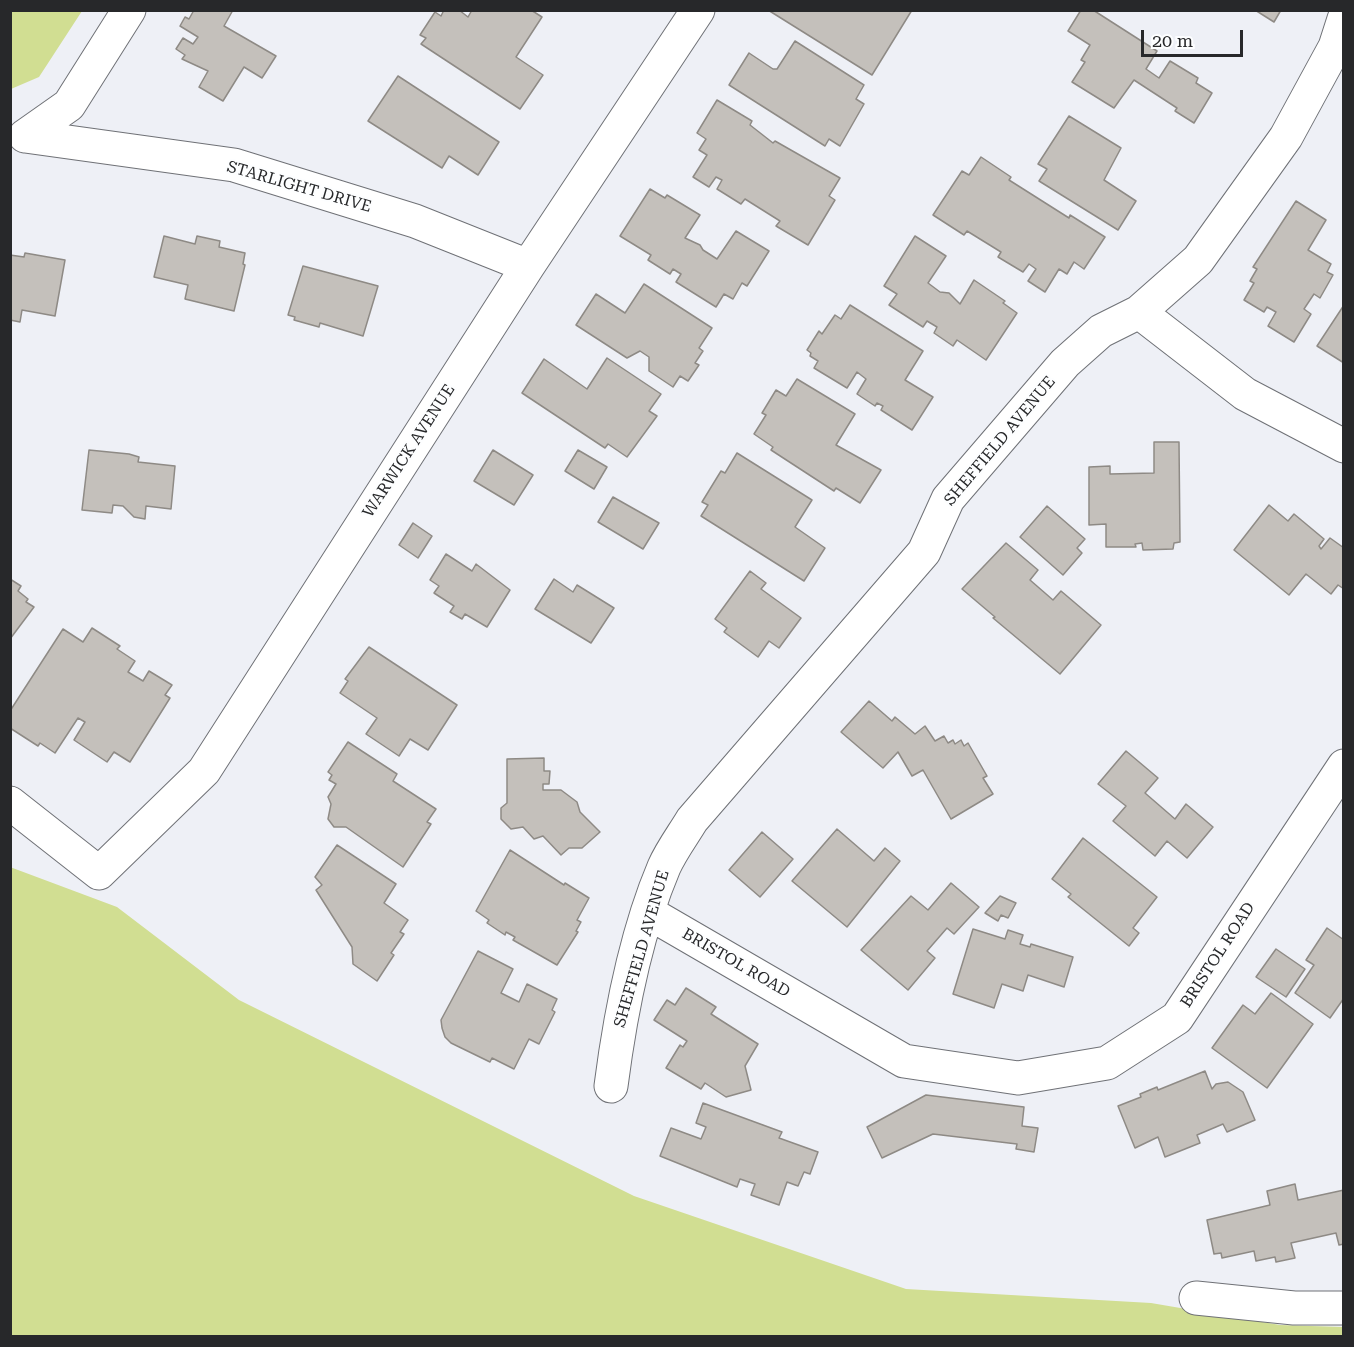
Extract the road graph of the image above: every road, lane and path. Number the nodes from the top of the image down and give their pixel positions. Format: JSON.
{"nodes":[{"id":1,"x":129,"y":10,"type":"edge"},
{"id":2,"x":698,"y":10,"type":"edge"},
{"id":3,"x":1344,"y":19,"type":"edge"},
{"id":4,"x":528,"y":266,"type":"junction"},
{"id":5,"x":1139,"y":312,"type":"junction"},
{"id":6,"x":1344,"y":447,"type":"edge"},
{"id":7,"x":1344,"y":766,"type":"edge"},
{"id":8,"x":10,"y":803,"type":"edge"},
{"id":9,"x":649,"y":913,"type":"junction"},
{"id":10,"x":611,"y":1086,"type":"dead end"},
{"id":11,"x":1196,"y":1298,"type":"dead end"},
{"id":12,"x":1344,"y":1308,"type":"edge"}],
"edges":[{"from":1,"to":4,"type":"street","name":"STARLIGHT DRIVE"},
{"from":2,"to":4,"type":"street","name":"WARWICK AVENUE"},
{"from":3,"to":5,"type":"street","name":"SHEFFIELD AVENUE"},
{"from":4,"to":8,"type":"street","name":"WARWICK AVENUE"},
{"from":5,"to":6,"type":"street"},
{"from":5,"to":9,"type":"street","name":"SHEFFIELD AVENUE"},
{"from":7,"to":9,"type":"street","name":"BRISTOL ROAD"},
{"from":9,"to":10,"type":"street","name":"SHEFFIELD AVENUE"},
{"from":11,"to":12,"type":"street"}]}
